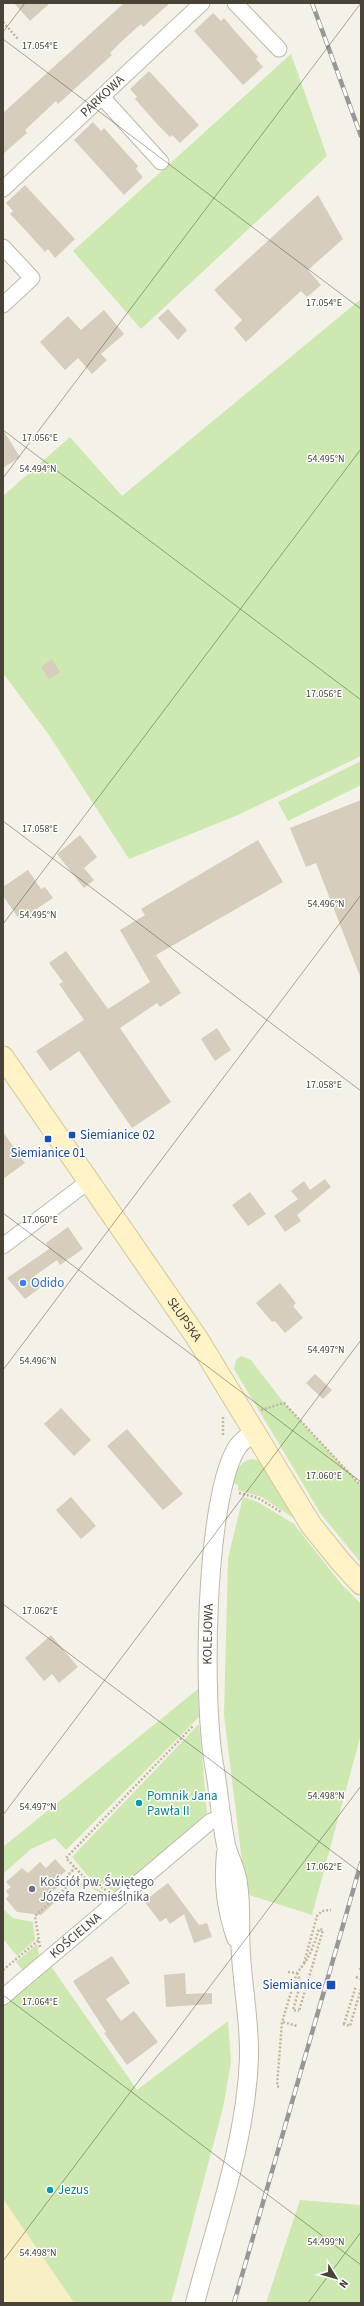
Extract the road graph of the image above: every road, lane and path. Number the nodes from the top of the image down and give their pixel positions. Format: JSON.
{"nodes":[{"id":1,"x":202,"y":3,"type":"edge"},
{"id":2,"x":235,"y":3,"type":"edge"},
{"id":3,"x":3,"y":22,"type":"edge"},
{"id":4,"x":18,"y":39,"type":"dead end"},
{"id":5,"x":279,"y":49,"type":"dead end"},
{"id":6,"x":102,"y":97,"type":"junction"},
{"id":7,"x":161,"y":162,"type":"dead end"},
{"id":8,"x":3,"y":189,"type":"edge"},
{"id":9,"x":3,"y":247,"type":"edge"},
{"id":10,"x":3,"y":305,"type":"edge"},
{"id":11,"x":3,"y":1057,"type":"edge"},
{"id":12,"x":89,"y":1181,"type":"junction"},
{"id":13,"x":3,"y":1246,"type":"edge"},
{"id":14,"x":223,"y":1414,"type":"dead end"},
{"id":15,"x":256,"y":1422,"type":"junction"},
{"id":16,"x":223,"y":1437,"type":"dead end"},
{"id":17,"x":361,"y":1486,"type":"edge"},
{"id":18,"x":361,"y":1584,"type":"edge"},
{"id":19,"x":195,"y":1724,"type":"dead end"},
{"id":20,"x":223,"y":1817,"type":"junction"},
{"id":21,"x":75,"y":1868,"type":"junction"},
{"id":22,"x":119,"y":1898,"type":"junction"},
{"id":23,"x":331,"y":1910,"type":"dead end"},
{"id":24,"x":39,"y":1940,"type":"junction"},
{"id":25,"x":43,"y":1963,"type":"junction"},
{"id":26,"x":303,"y":1965,"type":"junction"},
{"id":27,"x":3,"y":1970,"type":"edge"},
{"id":28,"x":288,"y":1972,"type":"dead end"},
{"id":29,"x":297,"y":1973,"type":"junction"},
{"id":30,"x":356,"y":1977,"type":"dead end"},
{"id":31,"x":361,"y":1979,"type":"edge"},
{"id":32,"x":356,"y":1986,"type":"dead end"},
{"id":33,"x":361,"y":1989,"type":"edge"},
{"id":34,"x":3,"y":1997,"type":"edge"},
{"id":35,"x":283,"y":2022,"type":"junction"},
{"id":36,"x":297,"y":2026,"type":"dead end"},
{"id":37,"x":279,"y":2086,"type":"dead end"},
{"id":38,"x":195,"y":2303,"type":"edge"}],
"edges":[{"from":1,"to":6,"type":"street","name":"PARKOWA"},
{"from":2,"to":5,"type":"street"},
{"from":3,"to":4,"type":"path"},
{"from":6,"to":7,"type":"street"},
{"from":6,"to":8,"type":"street","name":"PARKOWA"},
{"from":9,"to":10,"type":"street"},
{"from":11,"to":12,"type":"main road","name":"SŁUPSKA"},
{"from":12,"to":13,"type":"street"},
{"from":12,"to":15,"type":"main road","name":"SŁUPSKA"},
{"from":14,"to":16,"type":"path"},
{"from":15,"to":17,"type":"path"},
{"from":15,"to":18,"type":"main road","name":"SŁUPSKA"},
{"from":15,"to":20,"type":"street","name":"KOLEJOWA"},
{"from":19,"to":21,"type":"path"},
{"from":20,"to":22,"type":"street","name":"KOŚCIELNA"},
{"from":20,"to":38,"type":"street","name":"KOLEJOWA"},
{"from":21,"to":22,"type":"path"},
{"from":21,"to":24,"type":"path"},
{"from":22,"to":25,"type":"street","name":"KOŚCIELNA"},
{"from":23,"to":26,"type":"path"},
{"from":24,"to":25,"type":"path"},
{"from":24,"to":27,"type":"path"},
{"from":25,"to":34,"type":"street","name":"KOŚCIELNA"},
{"from":26,"to":29,"type":"path"},
{"from":26,"to":29,"type":"path"},
{"from":28,"to":29,"type":"path"},
{"from":29,"to":35,"type":"path"},
{"from":30,"to":31,"type":"path"},
{"from":32,"to":33,"type":"path"},
{"from":35,"to":36,"type":"path"},
{"from":35,"to":37,"type":"path"}]}
